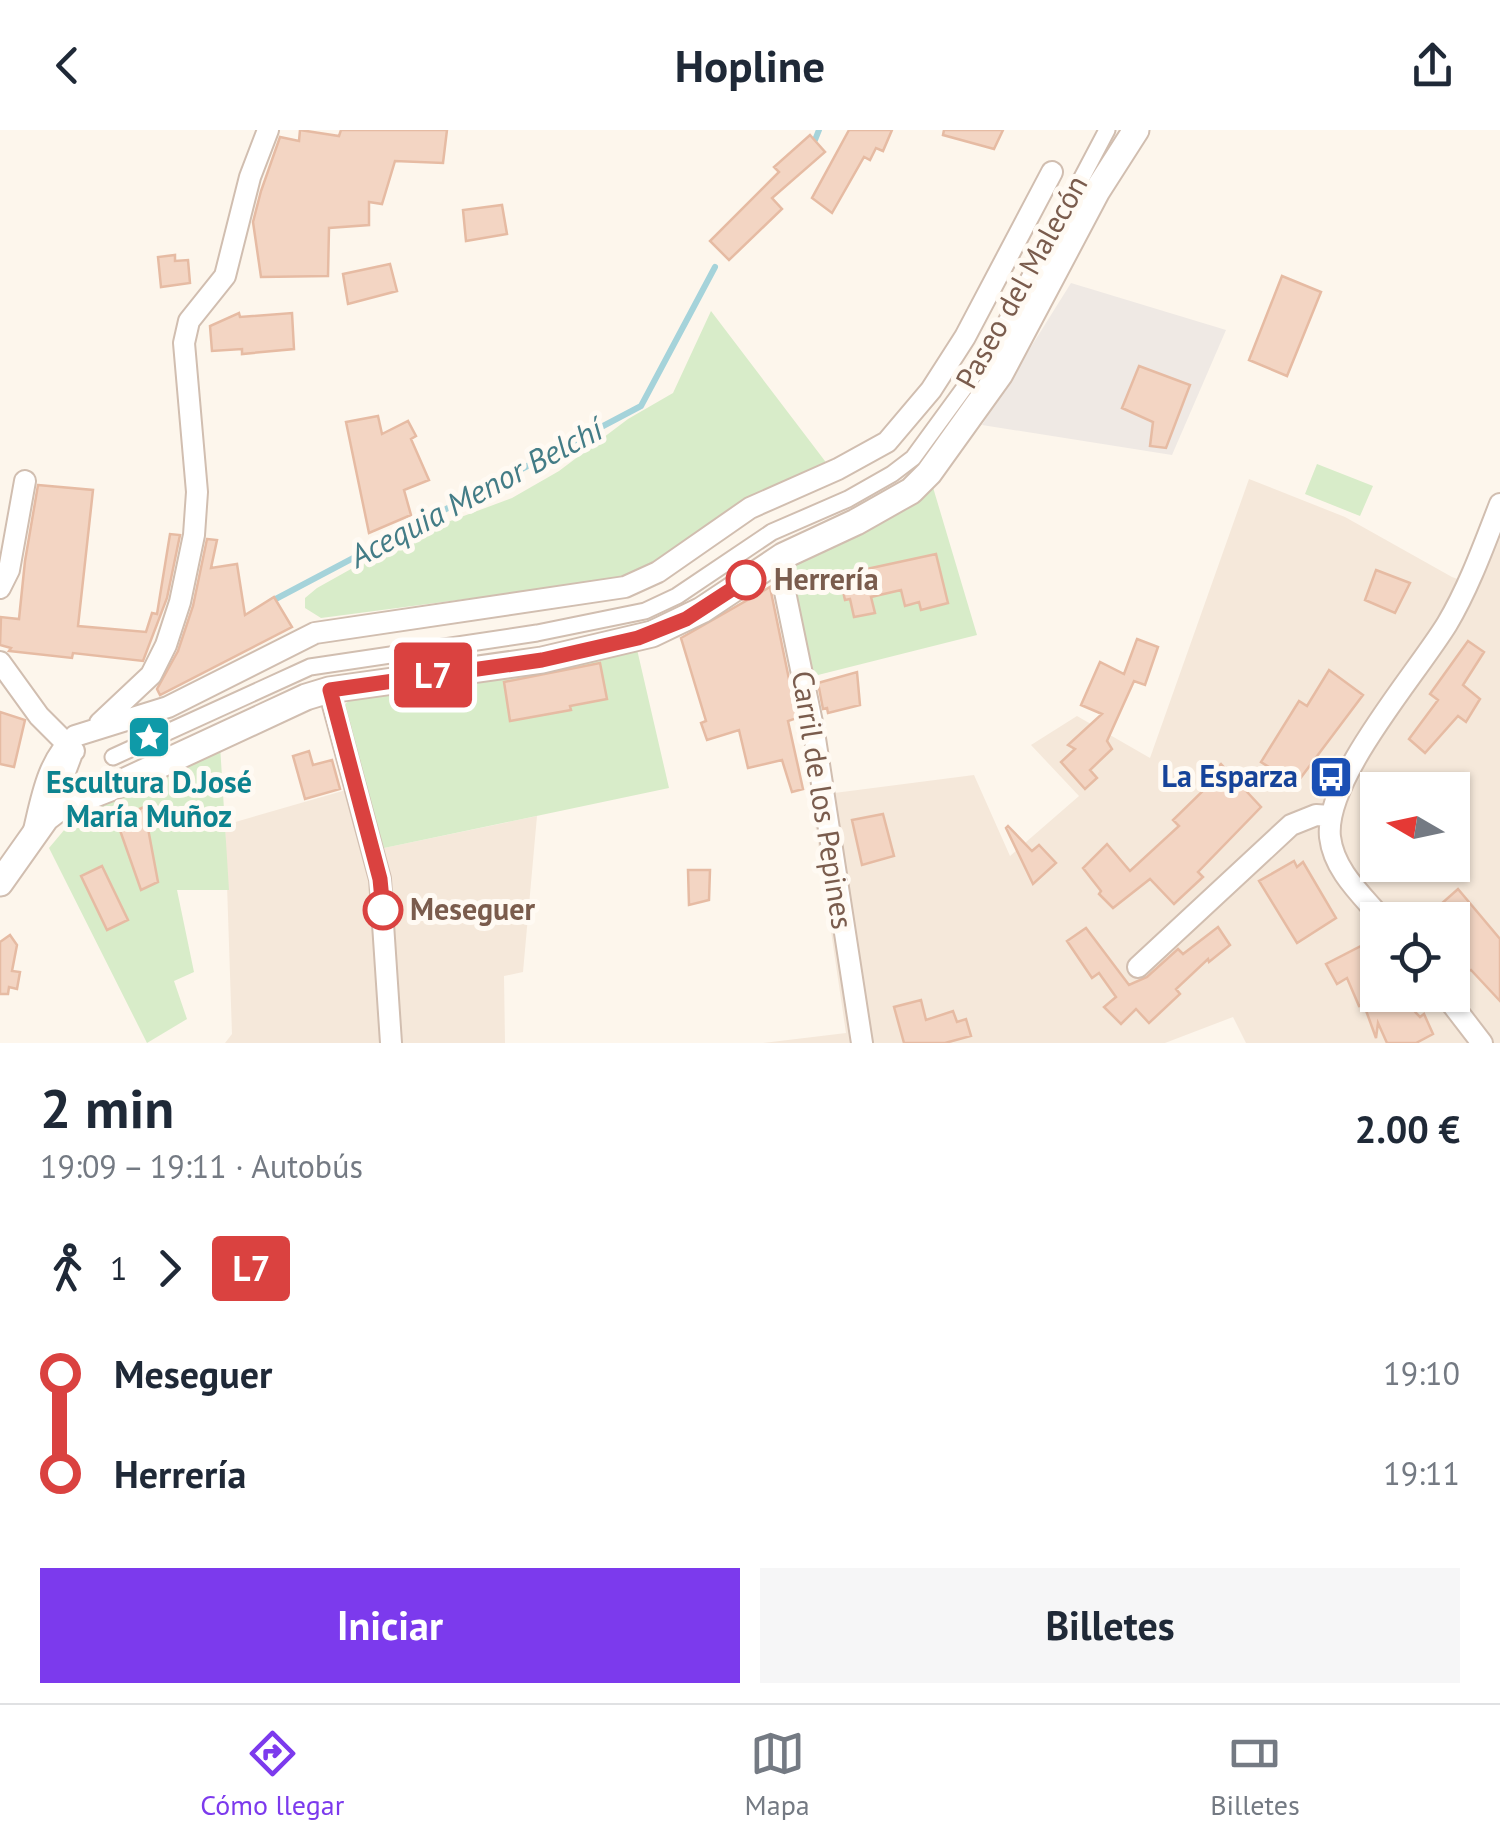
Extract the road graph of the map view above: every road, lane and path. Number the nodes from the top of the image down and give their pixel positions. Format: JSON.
{"nodes":[{"id":1,"x":268,"y":130,"type":"edge"},
{"id":2,"x":1107,"y":130,"type":"edge"},
{"id":3,"x":1136,"y":130,"type":"edge"},
{"id":4,"x":1052,"y":172,"type":"dead end"},
{"id":5,"x":25,"y":480,"type":"dead end"},
{"id":6,"x":1500,"y":504,"type":"edge"},
{"id":7,"x":778,"y":558,"type":"junction"},
{"id":8,"x":0,"y":588,"type":"edge"},
{"id":9,"x":0,"y":662,"type":"edge"},
{"id":10,"x":151,"y":675,"type":"junction"},
{"id":11,"x":330,"y":690,"type":"junction"},
{"id":12,"x":168,"y":707,"type":"junction"},
{"id":13,"x":90,"y":731,"type":"junction"},
{"id":14,"x":71,"y":747,"type":"junction"},
{"id":15,"x":113,"y":757,"type":"dead end"},
{"id":16,"x":59,"y":808,"type":"junction"},
{"id":17,"x":1330,"y":816,"type":"junction"},
{"id":18,"x":32,"y":838,"type":"junction"},
{"id":19,"x":0,"y":883,"type":"edge"},
{"id":20,"x":1369,"y":902,"type":"edge"},
{"id":21,"x":1138,"y":968,"type":"dead end"},
{"id":22,"x":1459,"y":1012,"type":"edge"},
{"id":23,"x":391,"y":1043,"type":"edge"},
{"id":24,"x":862,"y":1043,"type":"edge"},
{"id":25,"x":1482,"y":1043,"type":"edge"}],
"edges":[{"from":1,"to":10,"type":"street"},
{"from":2,"to":15,"type":"street","name":"Paseo del Malecón"},
{"from":3,"to":7,"type":"street"},
{"from":4,"to":12,"type":"street"},
{"from":5,"to":8,"type":"street"},
{"from":6,"to":17,"type":"street"},
{"from":7,"to":11,"type":"street"},
{"from":7,"to":24,"type":"street","name":"Carril de los Pepines"},
{"from":9,"to":14,"type":"street"},
{"from":10,"to":12,"type":"street"},
{"from":10,"to":13,"type":"street"},
{"from":11,"to":16,"type":"street"},
{"from":11,"to":23,"type":"street"},
{"from":12,"to":13,"type":"street"},
{"from":13,"to":14,"type":"street"},
{"from":14,"to":16,"type":"street"},
{"from":14,"to":18,"type":"street"},
{"from":16,"to":18,"type":"street"},
{"from":17,"to":20,"type":"street"},
{"from":17,"to":21,"type":"street"},
{"from":18,"to":19,"type":"street"},
{"from":22,"to":25,"type":"street"}]}
